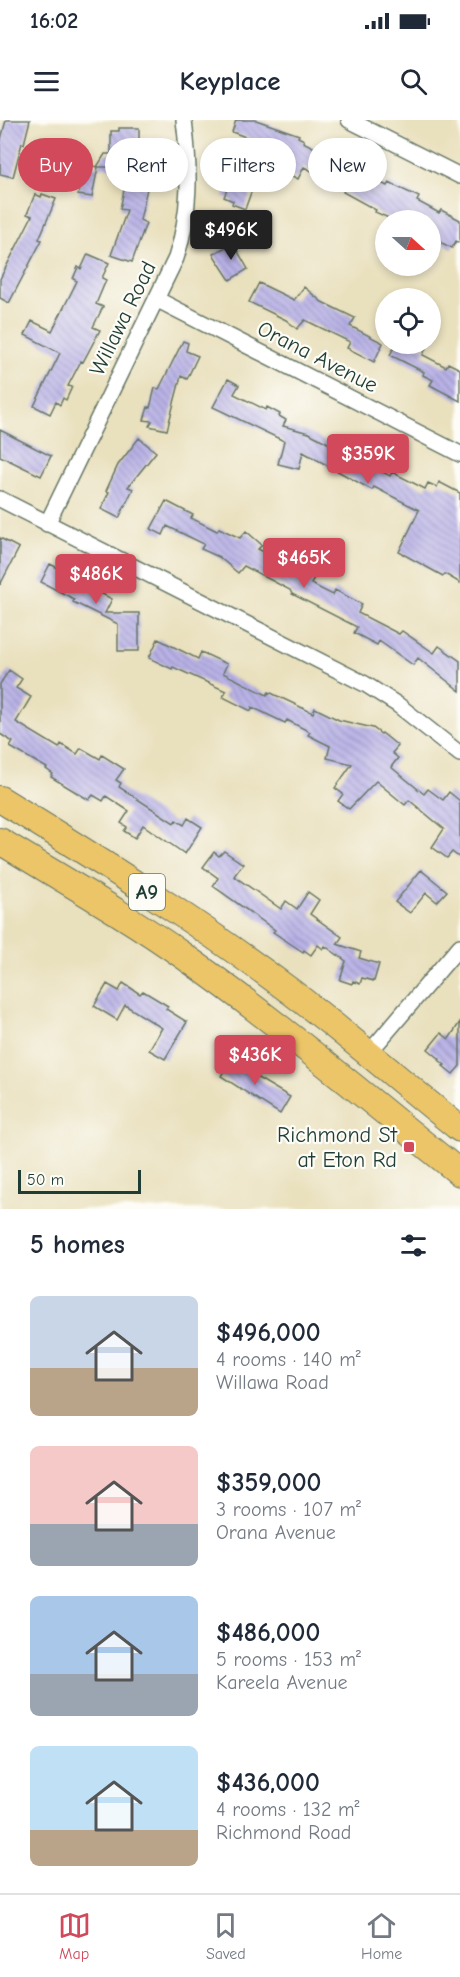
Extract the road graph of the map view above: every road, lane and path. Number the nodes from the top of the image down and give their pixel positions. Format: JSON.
{"nodes":[{"id":1,"x":184,"y":120,"type":"edge"},
{"id":2,"x":349,"y":120,"type":"edge"},
{"id":3,"x":460,"y":176,"type":"edge"},
{"id":4,"x":156,"y":299,"type":"junction"},
{"id":5,"x":460,"y":454,"type":"edge"},
{"id":6,"x":0,"y":499,"type":"edge"},
{"id":7,"x":47,"y":524,"type":"junction"},
{"id":8,"x":460,"y":754,"type":"edge"},
{"id":9,"x":0,"y":799,"type":"edge"},
{"id":10,"x":0,"y":841,"type":"edge"},
{"id":11,"x":460,"y":946,"type":"edge"},
{"id":12,"x":267,"y":1018,"type":"junction"},
{"id":13,"x":368,"y":1054,"type":"junction"},
{"id":14,"x":460,"y":1129,"type":"edge"},
{"id":15,"x":422,"y":1143,"type":"junction"},
{"id":16,"x":460,"y":1173,"type":"edge"}],
"edges":[{"from":1,"to":4,"type":"street","name":"Willawa Road"},
{"from":2,"to":3,"type":"street"},
{"from":4,"to":5,"type":"street","name":"Orana Avenue"},
{"from":4,"to":7,"type":"street","name":"Willawa Road"},
{"from":6,"to":7,"type":"street"},
{"from":7,"to":8,"type":"street"},
{"from":9,"to":13,"type":"highway","number":"A9"},
{"from":10,"to":12,"type":"highway","number":"A9"},
{"from":11,"to":13,"type":"street"},
{"from":12,"to":13,"type":"highway"},
{"from":12,"to":15,"type":"highway","number":"A9"},
{"from":13,"to":14,"type":"highway","number":"A9"},
{"from":13,"to":15,"type":"highway"},
{"from":15,"to":16,"type":"highway","number":"A9"}]}
